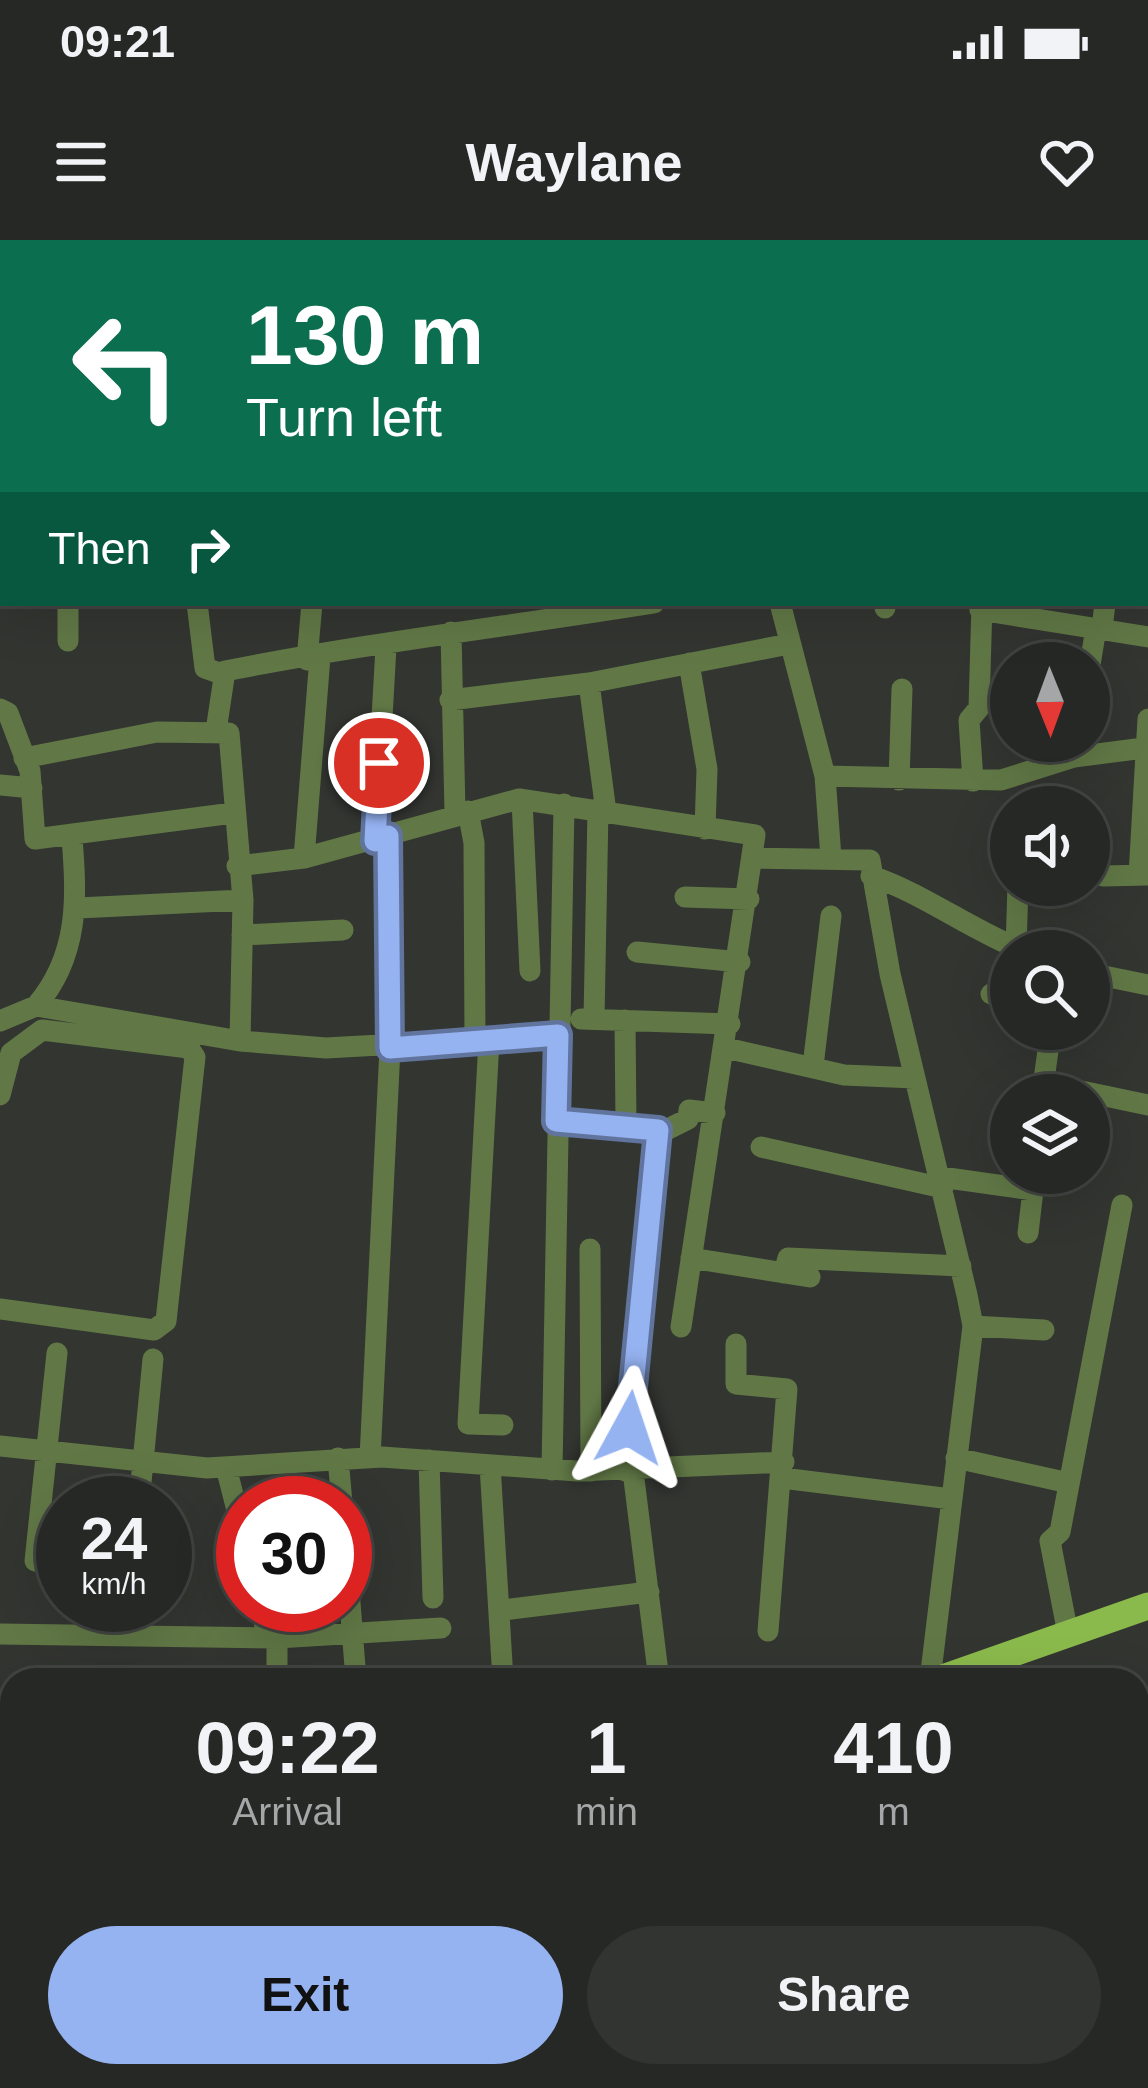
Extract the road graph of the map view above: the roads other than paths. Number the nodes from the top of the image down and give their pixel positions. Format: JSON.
{"nodes":[{"id":1,"x":68,"y":606,"type":"edge"},
{"id":2,"x":197,"y":606,"type":"edge"},
{"id":3,"x":312,"y":606,"type":"edge"},
{"id":4,"x":608,"y":606,"type":"edge"},
{"id":5,"x":781,"y":606,"type":"edge"},
{"id":6,"x":981,"y":606,"type":"edge"},
{"id":7,"x":1104,"y":606,"type":"edge"},
{"id":8,"x":562,"y":609,"type":"edge"},
{"id":9,"x":1099,"y":628,"type":"junction"},
{"id":10,"x":451,"y":632,"type":"junction"},
{"id":11,"x":1148,"y":637,"type":"edge"},
{"id":12,"x":68,"y":641,"type":"dead end"},
{"id":13,"x":1096,"y":642,"type":"edge"},
{"id":14,"x":790,"y":644,"type":"junction"},
{"id":15,"x":386,"y":647,"type":"junction"},
{"id":16,"x":314,"y":658,"type":"junction"},
{"id":17,"x":689,"y":663,"type":"junction"},
{"id":18,"x":222,"y":674,"type":"junction"},
{"id":19,"x":590,"y":683,"type":"junction"},
{"id":20,"x":902,"y":689,"type":"dead end"},
{"id":21,"x":450,"y":700,"type":"junction"},
{"id":22,"x":0,"y":710,"type":"edge"},
{"id":23,"x":1148,"y":719,"type":"edge"},
{"id":24,"x":216,"y":731,"type":"junction"},
{"id":25,"x":1110,"y":748,"type":"edge"},
{"id":26,"x":1144,"y":748,"type":"junction"},
{"id":27,"x":24,"y":758,"type":"junction"},
{"id":28,"x":1047,"y":762,"type":"edge"},
{"id":29,"x":825,"y":776,"type":"junction"},
{"id":30,"x":899,"y":780,"type":"junction"},
{"id":31,"x":973,"y":781,"type":"junction"},
{"id":32,"x":0,"y":785,"type":"edge"},
{"id":33,"x":32,"y":788,"type":"junction"},
{"id":34,"x":522,"y":800,"type":"junction"},
{"id":35,"x":564,"y":804,"type":"junction"},
{"id":36,"x":602,"y":810,"type":"junction"},
{"id":37,"x":461,"y":812,"type":"junction"},
{"id":38,"x":232,"y":813,"type":"junction"},
{"id":39,"x":705,"y":830,"type":"junction"},
{"id":40,"x":72,"y":838,"type":"junction"},
{"id":41,"x":381,"y":838,"type":"junction"},
{"id":42,"x":304,"y":858,"type":"junction"},
{"id":43,"x":752,"y":858,"type":"junction"},
{"id":44,"x":831,"y":858,"type":"junction"},
{"id":45,"x":237,"y":866,"type":"junction"},
{"id":46,"x":1144,"y":868,"type":"edge"},
{"id":47,"x":1110,"y":875,"type":"edge"},
{"id":48,"x":871,"y":876,"type":"junction"},
{"id":49,"x":685,"y":897,"type":"dead end"},
{"id":50,"x":749,"y":899,"type":"junction"},
{"id":51,"x":243,"y":900,"type":"junction"},
{"id":52,"x":78,"y":908,"type":"junction"},
{"id":53,"x":831,"y":916,"type":"dead end"},
{"id":54,"x":344,"y":930,"type":"dead end"},
{"id":55,"x":242,"y":935,"type":"junction"},
{"id":56,"x":990,"y":938,"type":"edge"},
{"id":57,"x":638,"y":952,"type":"dead end"},
{"id":58,"x":740,"y":962,"type":"junction"},
{"id":59,"x":530,"y":971,"type":"dead end"},
{"id":60,"x":1110,"y":977,"type":"edge"},
{"id":61,"x":1148,"y":985,"type":"edge"},
{"id":62,"x":36,"y":1006,"type":"junction"},
{"id":63,"x":594,"y":1019,"type":"junction"},
{"id":64,"x":625,"y":1020,"type":"junction"},
{"id":65,"x":0,"y":1021,"type":"edge"},
{"id":66,"x":730,"y":1024,"type":"junction"},
{"id":67,"x":560,"y":1027,"type":"junction"},
{"id":68,"x":240,"y":1041,"type":"junction"},
{"id":69,"x":482,"y":1041,"type":"junction"},
{"id":70,"x":390,"y":1048,"type":"junction"},
{"id":71,"x":726,"y":1048,"type":"junction"},
{"id":72,"x":813,"y":1066,"type":"junction"},
{"id":73,"x":915,"y":1078,"type":"junction"},
{"id":74,"x":0,"y":1095,"type":"edge"},
{"id":75,"x":1110,"y":1099,"type":"edge"},
{"id":76,"x":1148,"y":1105,"type":"edge"},
{"id":77,"x":715,"y":1113,"type":"junction"},
{"id":78,"x":556,"y":1121,"type":"junction"},
{"id":79,"x":626,"y":1125,"type":"junction"},
{"id":80,"x":658,"y":1130,"type":"junction"},
{"id":81,"x":761,"y":1148,"type":"dead end"},
{"id":82,"x":990,"y":1182,"type":"edge"},
{"id":83,"x":942,"y":1183,"type":"junction"},
{"id":84,"x":1033,"y":1194,"type":"edge"},
{"id":85,"x":1122,"y":1205,"type":"dead end"},
{"id":86,"x":1028,"y":1234,"type":"dead end"},
{"id":87,"x":590,"y":1250,"type":"dead end"},
{"id":88,"x":691,"y":1258,"type":"junction"},
{"id":89,"x":961,"y":1266,"type":"junction"},
{"id":90,"x":784,"y":1273,"type":"junction"},
{"id":91,"x":809,"y":1277,"type":"dead end"},
{"id":92,"x":0,"y":1309,"type":"edge"},
{"id":93,"x":973,"y":1326,"type":"junction"},
{"id":94,"x":681,"y":1327,"type":"dead end"},
{"id":95,"x":1044,"y":1330,"type":"dead end"},
{"id":96,"x":736,"y":1344,"type":"dead end"},
{"id":97,"x":57,"y":1353,"type":"dead end"},
{"id":98,"x":153,"y":1359,"type":"dead end"},
{"id":99,"x":0,"y":1446,"type":"edge"},
{"id":100,"x":47,"y":1451,"type":"junction"},
{"id":101,"x":338,"y":1458,"type":"junction"},
{"id":102,"x":370,"y":1458,"type":"junction"},
{"id":103,"x":956,"y":1458,"type":"junction"},
{"id":104,"x":428,"y":1460,"type":"junction"},
{"id":105,"x":143,"y":1463,"type":"junction"},
{"id":106,"x":486,"y":1465,"type":"junction"},
{"id":107,"x":226,"y":1467,"type":"junction"},
{"id":108,"x":552,"y":1470,"type":"junction"},
{"id":109,"x":783,"y":1470,"type":"junction"},
{"id":110,"x":591,"y":1471,"type":"junction"},
{"id":111,"x":629,"y":1471,"type":"junction"},
{"id":112,"x":142,"y":1476,"type":"edge"},
{"id":113,"x":228,"y":1476,"type":"edge"},
{"id":114,"x":340,"y":1476,"type":"edge"},
{"id":115,"x":1069,"y":1484,"type":"junction"},
{"id":116,"x":952,"y":1499,"type":"junction"},
{"id":117,"x":35,"y":1561,"type":"dead end"},
{"id":118,"x":649,"y":1592,"type":"junction"},
{"id":119,"x":433,"y":1598,"type":"dead end"},
{"id":120,"x":1148,"y":1606,"type":"edge"},
{"id":121,"x":503,"y":1610,"type":"junction"},
{"id":122,"x":441,"y":1628,"type":"dead end"},
{"id":123,"x":768,"y":1631,"type":"dead end"},
{"id":124,"x":271,"y":1632,"type":"edge"},
{"id":125,"x":0,"y":1634,"type":"edge"},
{"id":126,"x":353,"y":1634,"type":"junction"},
{"id":127,"x":1068,"y":1634,"type":"junction"},
{"id":128,"x":273,"y":1638,"type":"junction"},
{"id":129,"x":276,"y":1668,"type":"edge"},
{"id":130,"x":355,"y":1668,"type":"edge"},
{"id":131,"x":503,"y":1668,"type":"edge"},
{"id":132,"x":658,"y":1668,"type":"edge"},
{"id":133,"x":935,"y":1668,"type":"edge"},
{"id":134,"x":970,"y":1668,"type":"edge"}],
"edges":[{"from":1,"to":12,"type":"street"},
{"from":2,"to":18,"type":"street"},
{"from":3,"to":16,"type":"street"},
{"from":4,"to":8,"type":"street"},
{"from":5,"to":14,"type":"street"},
{"from":6,"to":9,"type":"street"},
{"from":6,"to":31,"type":"street"},
{"from":7,"to":9,"type":"street"},
{"from":8,"to":10,"type":"street"},
{"from":9,"to":11,"type":"street"},
{"from":9,"to":13,"type":"street"},
{"from":10,"to":15,"type":"street"},
{"from":10,"to":21,"type":"street"},
{"from":14,"to":17,"type":"street"},
{"from":14,"to":29,"type":"street"},
{"from":15,"to":16,"type":"street"},
{"from":15,"to":41,"type":"street"},
{"from":16,"to":18,"type":"street"},
{"from":16,"to":42,"type":"street"},
{"from":17,"to":19,"type":"street"},
{"from":17,"to":39,"type":"street"},
{"from":18,"to":24,"type":"street"},
{"from":19,"to":21,"type":"street"},
{"from":19,"to":36,"type":"street"},
{"from":20,"to":30,"type":"street"},
{"from":21,"to":37,"type":"street"},
{"from":22,"to":27,"type":"street"},
{"from":23,"to":26,"type":"street"},
{"from":24,"to":27,"type":"street"},
{"from":24,"to":38,"type":"street"},
{"from":25,"to":26,"type":"street"},
{"from":26,"to":46,"type":"street"},
{"from":27,"to":33,"type":"street"},
{"from":28,"to":31,"type":"street"},
{"from":29,"to":30,"type":"street"},
{"from":29,"to":44,"type":"street"},
{"from":30,"to":31,"type":"street"},
{"from":32,"to":33,"type":"street"},
{"from":33,"to":40,"type":"street"},
{"from":34,"to":35,"type":"street"},
{"from":34,"to":37,"type":"street"},
{"from":34,"to":59,"type":"street"},
{"from":35,"to":36,"type":"street"},
{"from":35,"to":67,"type":"street"},
{"from":36,"to":39,"type":"street"},
{"from":36,"to":63,"type":"street"},
{"from":37,"to":41,"type":"street"},
{"from":37,"to":69,"type":"street"},
{"from":38,"to":40,"type":"street"},
{"from":38,"to":45,"type":"street"},
{"from":39,"to":43,"type":"street"},
{"from":40,"to":52,"type":"street"},
{"from":41,"to":42,"type":"street"},
{"from":41,"to":70,"type":"street"},
{"from":42,"to":45,"type":"street"},
{"from":43,"to":44,"type":"street"},
{"from":43,"to":50,"type":"street"},
{"from":44,"to":48,"type":"street"},
{"from":45,"to":51,"type":"street"},
{"from":46,"to":47,"type":"street"},
{"from":48,"to":56,"type":"street"},
{"from":48,"to":73,"type":"street"},
{"from":49,"to":50,"type":"street"},
{"from":50,"to":58,"type":"street"},
{"from":51,"to":52,"type":"street"},
{"from":51,"to":55,"type":"street"},
{"from":52,"to":62,"type":"street"},
{"from":53,"to":72,"type":"street"},
{"from":54,"to":55,"type":"street"},
{"from":55,"to":68,"type":"street"},
{"from":57,"to":58,"type":"street"},
{"from":58,"to":66,"type":"street"},
{"from":60,"to":61,"type":"street"},
{"from":62,"to":65,"type":"street"},
{"from":62,"to":68,"type":"street"},
{"from":63,"to":64,"type":"street"},
{"from":63,"to":67,"type":"street"},
{"from":64,"to":66,"type":"street"},
{"from":64,"to":79,"type":"street"},
{"from":66,"to":71,"type":"street"},
{"from":67,"to":69,"type":"street"},
{"from":67,"to":78,"type":"street"},
{"from":68,"to":70,"type":"street"},
{"from":69,"to":70,"type":"street"},
{"from":69,"to":106,"type":"street"},
{"from":70,"to":102,"type":"street"},
{"from":71,"to":72,"type":"street"},
{"from":71,"to":77,"type":"street"},
{"from":72,"to":73,"type":"street"},
{"from":73,"to":83,"type":"street"},
{"from":74,"to":92,"type":"street"},
{"from":75,"to":76,"type":"street"},
{"from":77,"to":80,"type":"street"},
{"from":77,"to":88,"type":"street"},
{"from":78,"to":79,"type":"street"},
{"from":78,"to":108,"type":"street"},
{"from":79,"to":80,"type":"street"},
{"from":80,"to":111,"type":"street"},
{"from":81,"to":83,"type":"street"},
{"from":82,"to":83,"type":"street"},
{"from":83,"to":89,"type":"street"},
{"from":84,"to":86,"type":"street"},
{"from":85,"to":115,"type":"street"},
{"from":87,"to":110,"type":"street"},
{"from":88,"to":90,"type":"street"},
{"from":88,"to":94,"type":"street"},
{"from":89,"to":90,"type":"street"},
{"from":89,"to":93,"type":"street"},
{"from":90,"to":91,"type":"street"},
{"from":93,"to":95,"type":"street"},
{"from":93,"to":103,"type":"street"},
{"from":96,"to":109,"type":"street"},
{"from":97,"to":100,"type":"street"},
{"from":98,"to":105,"type":"street"},
{"from":99,"to":100,"type":"street"},
{"from":100,"to":105,"type":"street"},
{"from":100,"to":117,"type":"street"},
{"from":101,"to":102,"type":"street"},
{"from":101,"to":107,"type":"street"},
{"from":101,"to":114,"type":"street"},
{"from":102,"to":104,"type":"street"},
{"from":103,"to":115,"type":"street"},
{"from":103,"to":116,"type":"street"},
{"from":104,"to":106,"type":"street"},
{"from":104,"to":119,"type":"street"},
{"from":105,"to":107,"type":"street"},
{"from":105,"to":112,"type":"street"},
{"from":106,"to":108,"type":"street"},
{"from":106,"to":121,"type":"street"},
{"from":107,"to":113,"type":"street"},
{"from":108,"to":110,"type":"street"},
{"from":109,"to":111,"type":"street"},
{"from":109,"to":116,"type":"street"},
{"from":109,"to":123,"type":"street"},
{"from":110,"to":111,"type":"street"},
{"from":111,"to":118,"type":"street"},
{"from":115,"to":127,"type":"street"},
{"from":116,"to":133,"type":"street"},
{"from":118,"to":121,"type":"street"},
{"from":118,"to":132,"type":"street"},
{"from":120,"to":127,"type":"main road"},
{"from":121,"to":131,"type":"street"},
{"from":122,"to":126,"type":"street"},
{"from":124,"to":128,"type":"street"},
{"from":125,"to":128,"type":"street"},
{"from":126,"to":128,"type":"street"},
{"from":126,"to":130,"type":"street"},
{"from":127,"to":134,"type":"main road"},
{"from":128,"to":129,"type":"street"}]}
